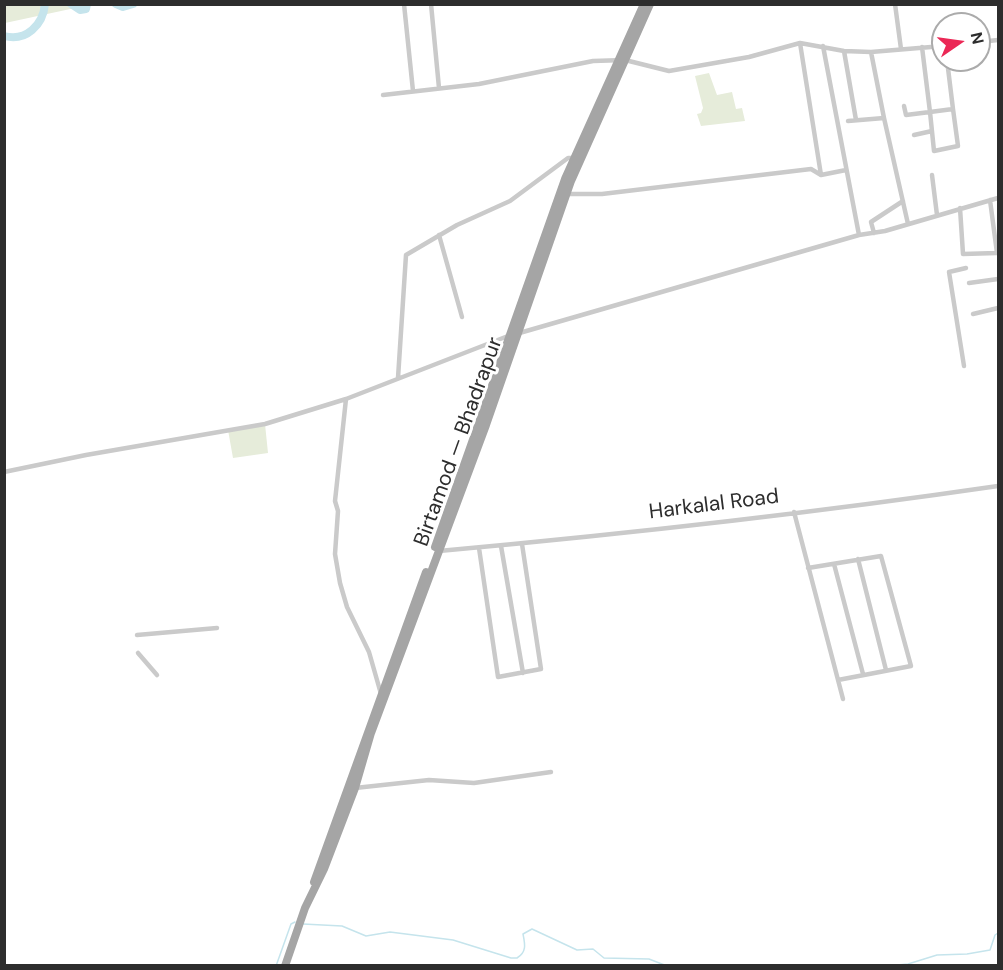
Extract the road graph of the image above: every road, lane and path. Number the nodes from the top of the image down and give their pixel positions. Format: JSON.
{"nodes":[{"id":1,"x":404,"y":4,"type":"edge"},
{"id":2,"x":431,"y":4,"type":"edge"},
{"id":3,"x":644,"y":4,"type":"edge"},
{"id":4,"x":650,"y":4,"type":"edge"},
{"id":5,"x":895,"y":4,"type":"edge"},
{"id":6,"x":800,"y":43,"type":"junction"},
{"id":7,"x":823,"y":46,"type":"junction"},
{"id":8,"x":922,"y":47,"type":"junction"},
{"id":9,"x":931,"y":47,"type":"edge"},
{"id":10,"x":901,"y":49,"type":"junction"},
{"id":11,"x":844,"y":51,"type":"junction"},
{"id":12,"x":871,"y":52,"type":"junction"},
{"id":13,"x":621,"y":60,"type":"junction"},
{"id":14,"x":947,"y":72,"type":"edge"},
{"id":15,"x":439,"y":88,"type":"junction"},
{"id":16,"x":413,"y":91,"type":"junction"},
{"id":17,"x":383,"y":95,"type":"dead end"},
{"id":18,"x":904,"y":106,"type":"dead end"},
{"id":19,"x":952,"y":110,"type":"junction"},
{"id":20,"x":930,"y":112,"type":"junction"},
{"id":21,"x":884,"y":118,"type":"junction"},
{"id":22,"x":856,"y":120,"type":"junction"},
{"id":23,"x":848,"y":121,"type":"dead end"},
{"id":24,"x":932,"y":131,"type":"junction"},
{"id":25,"x":914,"y":135,"type":"dead end"},
{"id":26,"x":582,"y":147,"type":"junction"},
{"id":27,"x":574,"y":158,"type":"junction"},
{"id":28,"x":846,"y":170,"type":"junction"},
{"id":29,"x":821,"y":175,"type":"junction"},
{"id":30,"x":932,"y":175,"type":"dead end"},
{"id":31,"x":566,"y":194,"type":"junction"},
{"id":32,"x":999,"y":198,"type":"edge"},
{"id":33,"x":990,"y":200,"type":"junction"},
{"id":34,"x":903,"y":201,"type":"junction"},
{"id":35,"x":960,"y":208,"type":"junction"},
{"id":36,"x":937,"y":215,"type":"junction"},
{"id":37,"x":908,"y":224,"type":"junction"},
{"id":38,"x":874,"y":233,"type":"junction"},
{"id":39,"x":439,"y":235,"type":"junction"},
{"id":40,"x":859,"y":235,"type":"junction"},
{"id":41,"x":998,"y":253,"type":"edge"},
{"id":42,"x":966,"y":268,"type":"dead end"},
{"id":43,"x":999,"y":279,"type":"edge"},
{"id":44,"x":969,"y":284,"type":"dead end"},
{"id":45,"x":999,"y":308,"type":"edge"},
{"id":46,"x":973,"y":314,"type":"dead end"},
{"id":47,"x":462,"y":317,"type":"dead end"},
{"id":48,"x":514,"y":335,"type":"junction"},
{"id":49,"x":964,"y":366,"type":"dead end"},
{"id":50,"x":399,"y":378,"type":"junction"},
{"id":51,"x":346,"y":399,"type":"junction"},
{"id":52,"x":4,"y":472,"type":"edge"},
{"id":53,"x":999,"y":486,"type":"edge"},
{"id":54,"x":794,"y":512,"type":"junction"},
{"id":55,"x":522,"y":544,"type":"junction"},
{"id":56,"x":501,"y":546,"type":"junction"},
{"id":57,"x":479,"y":548,"type":"junction"},
{"id":58,"x":436,"y":551,"type":"junction"},
{"id":59,"x":858,"y":559,"type":"junction"},
{"id":60,"x":834,"y":564,"type":"junction"},
{"id":61,"x":808,"y":568,"type":"junction"},
{"id":62,"x":217,"y":628,"type":"dead end"},
{"id":63,"x":137,"y":635,"type":"dead end"},
{"id":64,"x":138,"y":653,"type":"dead end"},
{"id":65,"x":885,"y":670,"type":"junction"},
{"id":66,"x":523,"y":672,"type":"junction"},
{"id":67,"x":863,"y":674,"type":"junction"},
{"id":68,"x":157,"y":675,"type":"dead end"},
{"id":69,"x":838,"y":680,"type":"junction"},
{"id":70,"x":383,"y":696,"type":"junction"},
{"id":71,"x":843,"y":699,"type":"dead end"},
{"id":72,"x":551,"y":772,"type":"dead end"},
{"id":73,"x":355,"y":788,"type":"junction"},
{"id":74,"x":310,"y":895,"type":"junction"},
{"id":75,"x":285,"y":966,"type":"edge"}],
"edges":[{"from":1,"to":16,"type":"street"},
{"from":2,"to":15,"type":"street"},
{"from":3,"to":13,"type":"main road","name":"Birtamod — Bhadrapur"},
{"from":4,"to":13,"type":"main road","name":"Birtamod — Bhadrapur"},
{"from":5,"to":10,"type":"street"},
{"from":6,"to":7,"type":"street"},
{"from":6,"to":13,"type":"street"},
{"from":6,"to":29,"type":"street"},
{"from":7,"to":11,"type":"street"},
{"from":7,"to":28,"type":"street"},
{"from":8,"to":9,"type":"street"},
{"from":8,"to":10,"type":"street"},
{"from":8,"to":20,"type":"street"},
{"from":10,"to":12,"type":"street"},
{"from":11,"to":12,"type":"street"},
{"from":11,"to":22,"type":"street"},
{"from":12,"to":21,"type":"street"},
{"from":13,"to":15,"type":"street"},
{"from":13,"to":26,"type":"main road","name":"Birtamod — Bhadrapur"},
{"from":14,"to":19,"type":"street"},
{"from":15,"to":16,"type":"street"},
{"from":16,"to":17,"type":"street"},
{"from":18,"to":20,"type":"street"},
{"from":19,"to":20,"type":"street"},
{"from":19,"to":24,"type":"street"},
{"from":20,"to":24,"type":"street"},
{"from":21,"to":22,"type":"street"},
{"from":21,"to":34,"type":"street"},
{"from":22,"to":23,"type":"street"},
{"from":24,"to":25,"type":"street"},
{"from":26,"to":27,"type":"main road","name":"Birtamod — Bhadrapur"},
{"from":26,"to":31,"type":"main road","name":"Birtamod — Bhadrapur"},
{"from":27,"to":39,"type":"street"},
{"from":27,"to":48,"type":"main road","name":"Birtamod — Bhadrapur"},
{"from":28,"to":29,"type":"street"},
{"from":28,"to":40,"type":"street"},
{"from":29,"to":31,"type":"street"},
{"from":30,"to":36,"type":"street"},
{"from":31,"to":48,"type":"main road","name":"Birtamod — Bhadrapur"},
{"from":32,"to":33,"type":"street"},
{"from":33,"to":35,"type":"street"},
{"from":33,"to":41,"type":"street"},
{"from":34,"to":37,"type":"street"},
{"from":34,"to":38,"type":"street"},
{"from":35,"to":36,"type":"street"},
{"from":35,"to":41,"type":"street"},
{"from":36,"to":37,"type":"street"},
{"from":37,"to":38,"type":"street"},
{"from":38,"to":40,"type":"street"},
{"from":39,"to":47,"type":"street"},
{"from":39,"to":50,"type":"street"},
{"from":40,"to":48,"type":"street"},
{"from":42,"to":49,"type":"street"},
{"from":43,"to":44,"type":"street"},
{"from":45,"to":46,"type":"street"},
{"from":48,"to":50,"type":"street"},
{"from":48,"to":58,"type":"main road","name":"Birtamod — Bhadrapur"},
{"from":50,"to":51,"type":"street"},
{"from":51,"to":52,"type":"street"},
{"from":51,"to":70,"type":"street"},
{"from":53,"to":54,"type":"street","name":"Harkalal Road"},
{"from":54,"to":55,"type":"street","name":"Harkalal Road"},
{"from":54,"to":61,"type":"street"},
{"from":55,"to":56,"type":"street","name":"Harkalal Road"},
{"from":55,"to":66,"type":"street"},
{"from":56,"to":57,"type":"street","name":"Harkalal Road"},
{"from":56,"to":66,"type":"street"},
{"from":57,"to":58,"type":"street","name":"Harkalal Road"},
{"from":57,"to":66,"type":"street"},
{"from":58,"to":70,"type":"main road","name":"Birtamod — Bhadrapur"},
{"from":59,"to":60,"type":"street"},
{"from":59,"to":65,"type":"street"},
{"from":59,"to":65,"type":"street"},
{"from":60,"to":61,"type":"street"},
{"from":60,"to":67,"type":"street"},
{"from":61,"to":69,"type":"street"},
{"from":62,"to":63,"type":"street"},
{"from":64,"to":68,"type":"street"},
{"from":65,"to":67,"type":"street"},
{"from":67,"to":69,"type":"street"},
{"from":69,"to":71,"type":"street"},
{"from":70,"to":73,"type":"main road","name":"Birtamod — Bhadrapur"},
{"from":70,"to":74,"type":"main road","name":"Birtamod — Bhadrapur"},
{"from":72,"to":73,"type":"street"},
{"from":73,"to":74,"type":"main road","name":"Birtamod — Bhadrapur"},
{"from":74,"to":75,"type":"main road","name":"Birtamod — Bhadrapur"}]}
